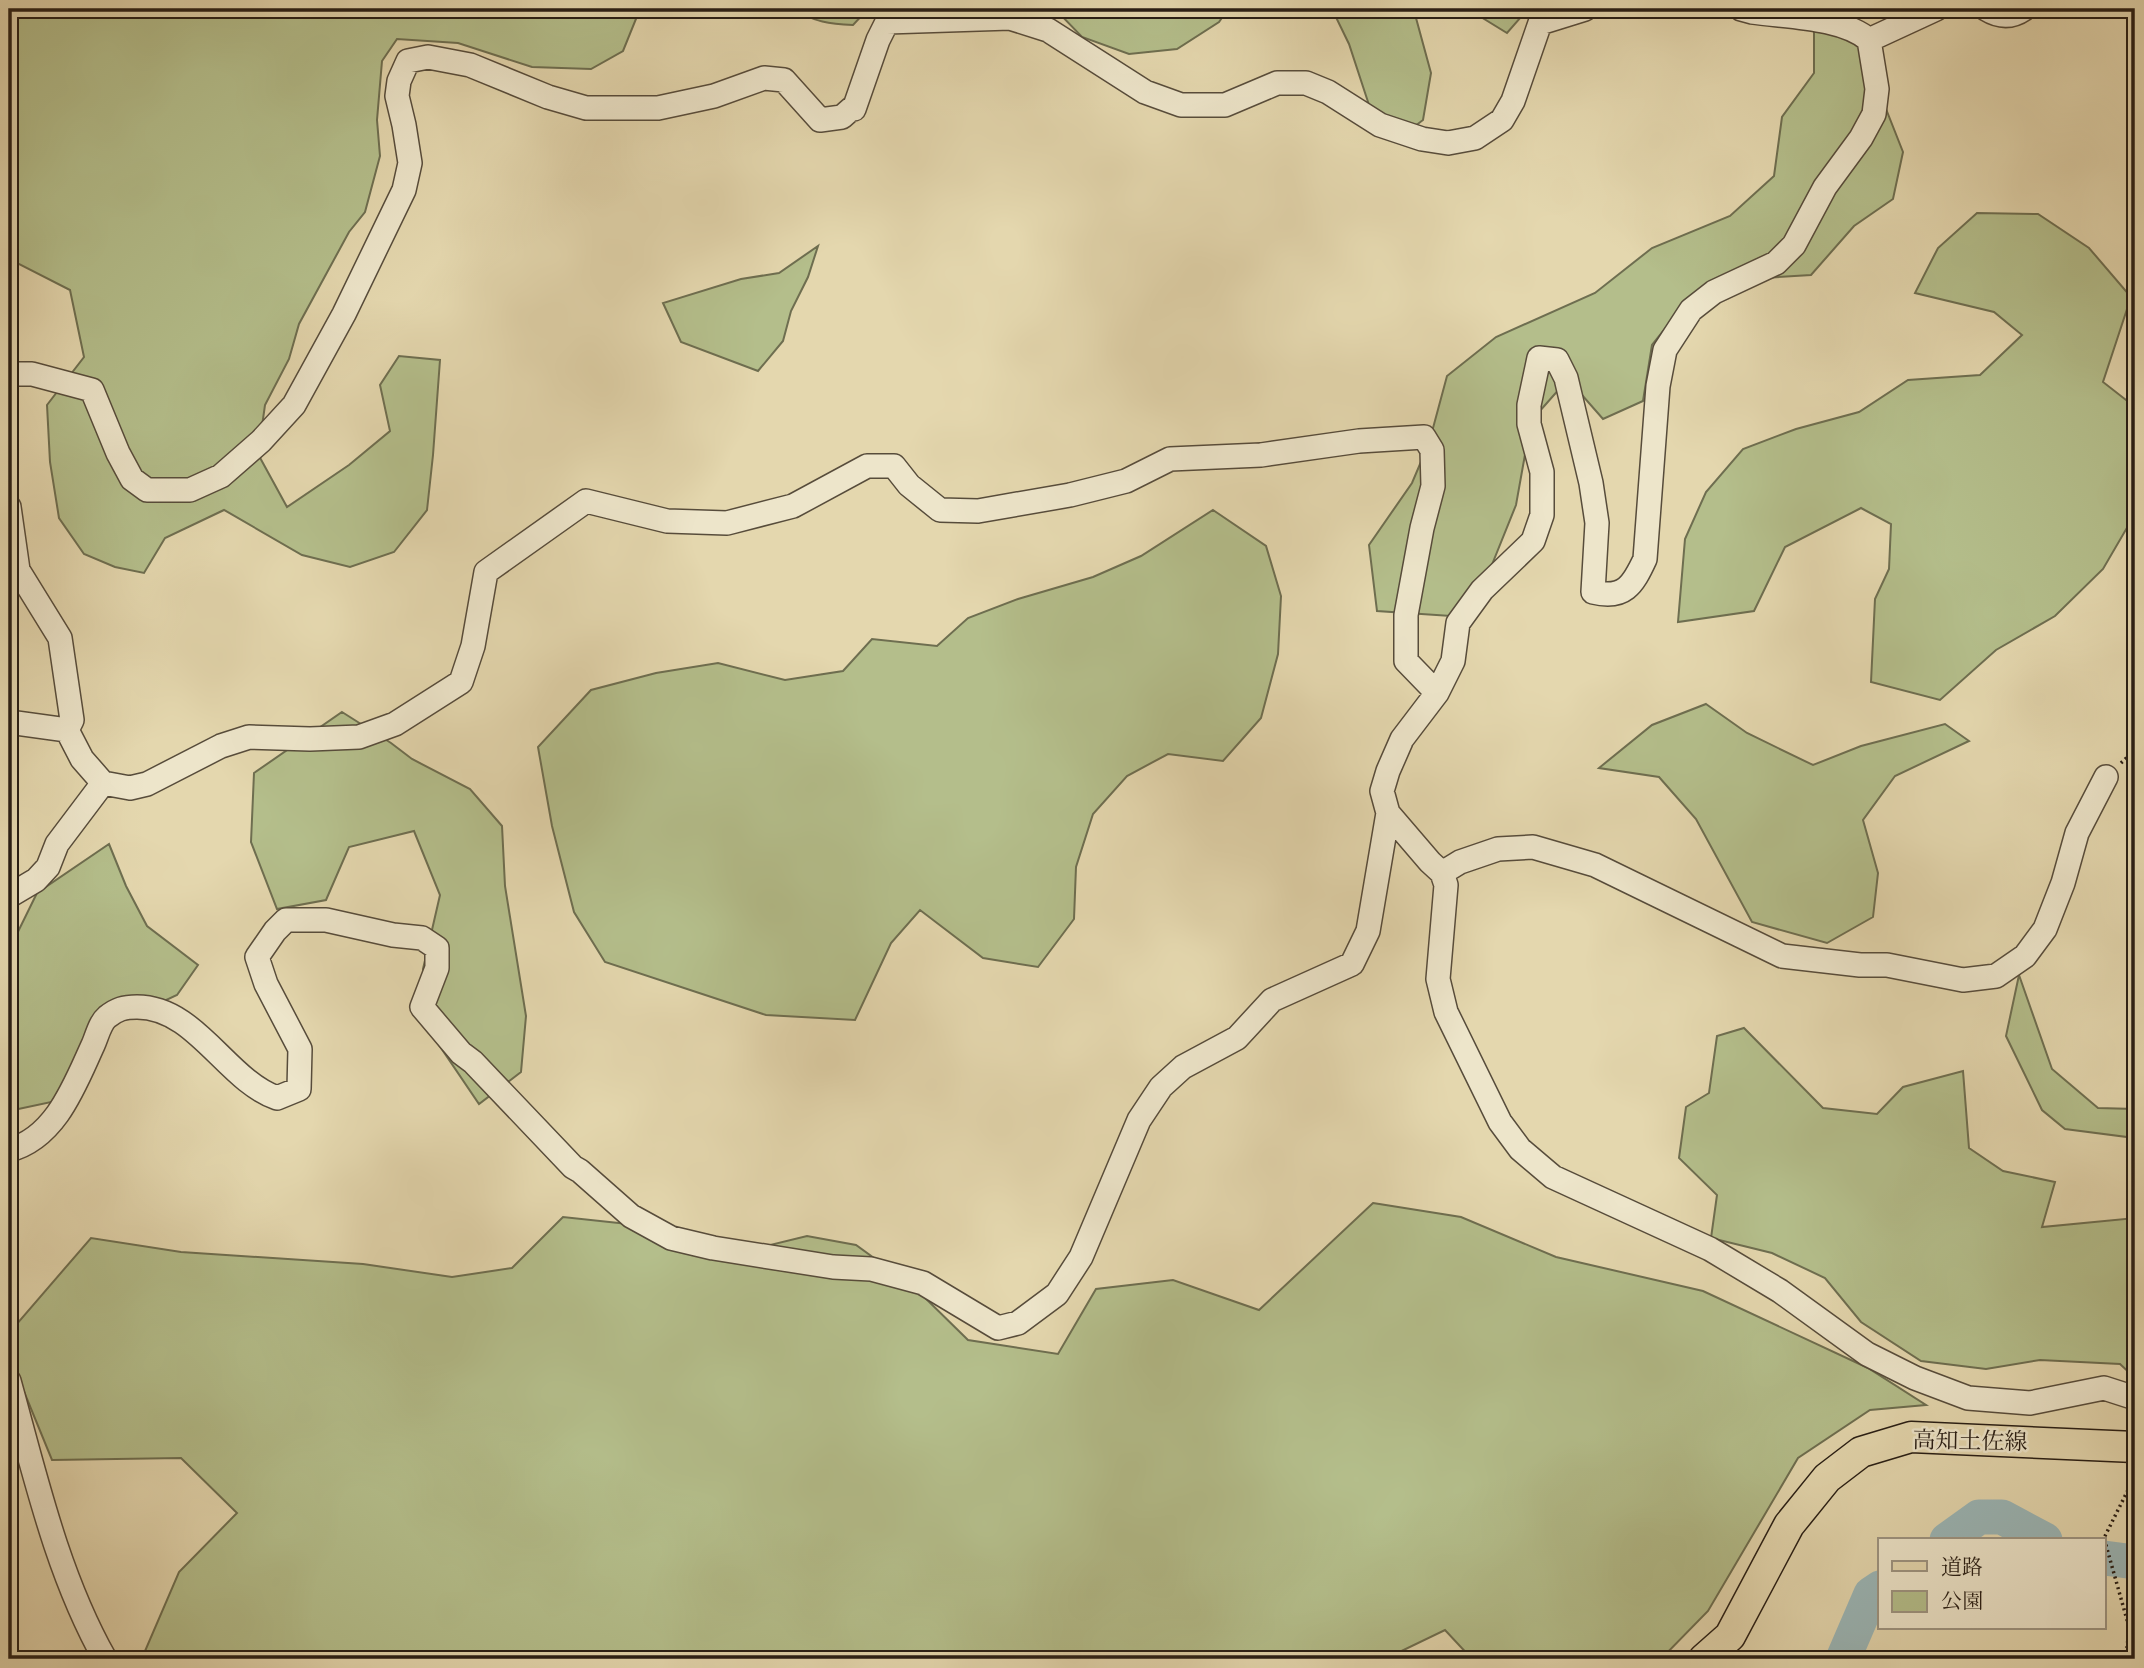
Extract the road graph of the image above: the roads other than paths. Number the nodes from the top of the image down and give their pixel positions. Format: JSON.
{"nodes":[{"id":1,"x":1585,"y":9,"type":"edge"},
{"id":2,"x":1741,"y":9,"type":"edge"},
{"id":3,"x":1936,"y":9,"type":"edge"},
{"id":4,"x":1986,"y":9,"type":"edge"},
{"id":5,"x":2024,"y":9,"type":"edge"},
{"id":6,"x":1869,"y":40,"type":"junction"},
{"id":7,"x":9,"y":374,"type":"edge"},
{"id":8,"x":9,"y":506,"type":"edge"},
{"id":9,"x":1437,"y":693,"type":"junction"},
{"id":10,"x":9,"y":722,"type":"edge"},
{"id":11,"x":66,"y":730,"type":"junction"},
{"id":12,"x":2106,"y":776,"type":"dead end"},
{"id":13,"x":103,"y":783,"type":"junction"},
{"id":14,"x":1388,"y":813,"type":"junction"},
{"id":15,"x":1442,"y":873,"type":"junction"},
{"id":16,"x":9,"y":896,"type":"edge"},
{"id":17,"x":9,"y":1150,"type":"edge"},
{"id":18,"x":9,"y":1381,"type":"edge"},
{"id":19,"x":2135,"y":1398,"type":"edge"},
{"id":20,"x":2135,"y":1447,"type":"edge"},
{"id":21,"x":105,"y":1659,"type":"edge"},
{"id":22,"x":1704,"y":1659,"type":"edge"}],
"edges":[{"from":1,"to":7,"type":"street"},
{"from":2,"to":6,"type":"street"},
{"from":3,"to":6,"type":"street"},
{"from":4,"to":5,"type":"street"},
{"from":6,"to":9,"type":"street"},
{"from":8,"to":11,"type":"street"},
{"from":9,"to":13,"type":"street"},
{"from":9,"to":14,"type":"street"},
{"from":10,"to":11,"type":"street"},
{"from":11,"to":13,"type":"street"},
{"from":12,"to":15,"type":"street"},
{"from":13,"to":16,"type":"street"},
{"from":14,"to":15,"type":"street"},
{"from":14,"to":17,"type":"street"},
{"from":15,"to":19,"type":"street"},
{"from":18,"to":21,"type":"street"},
{"from":20,"to":22,"type":"main road","name":"高知土佐線"}]}
